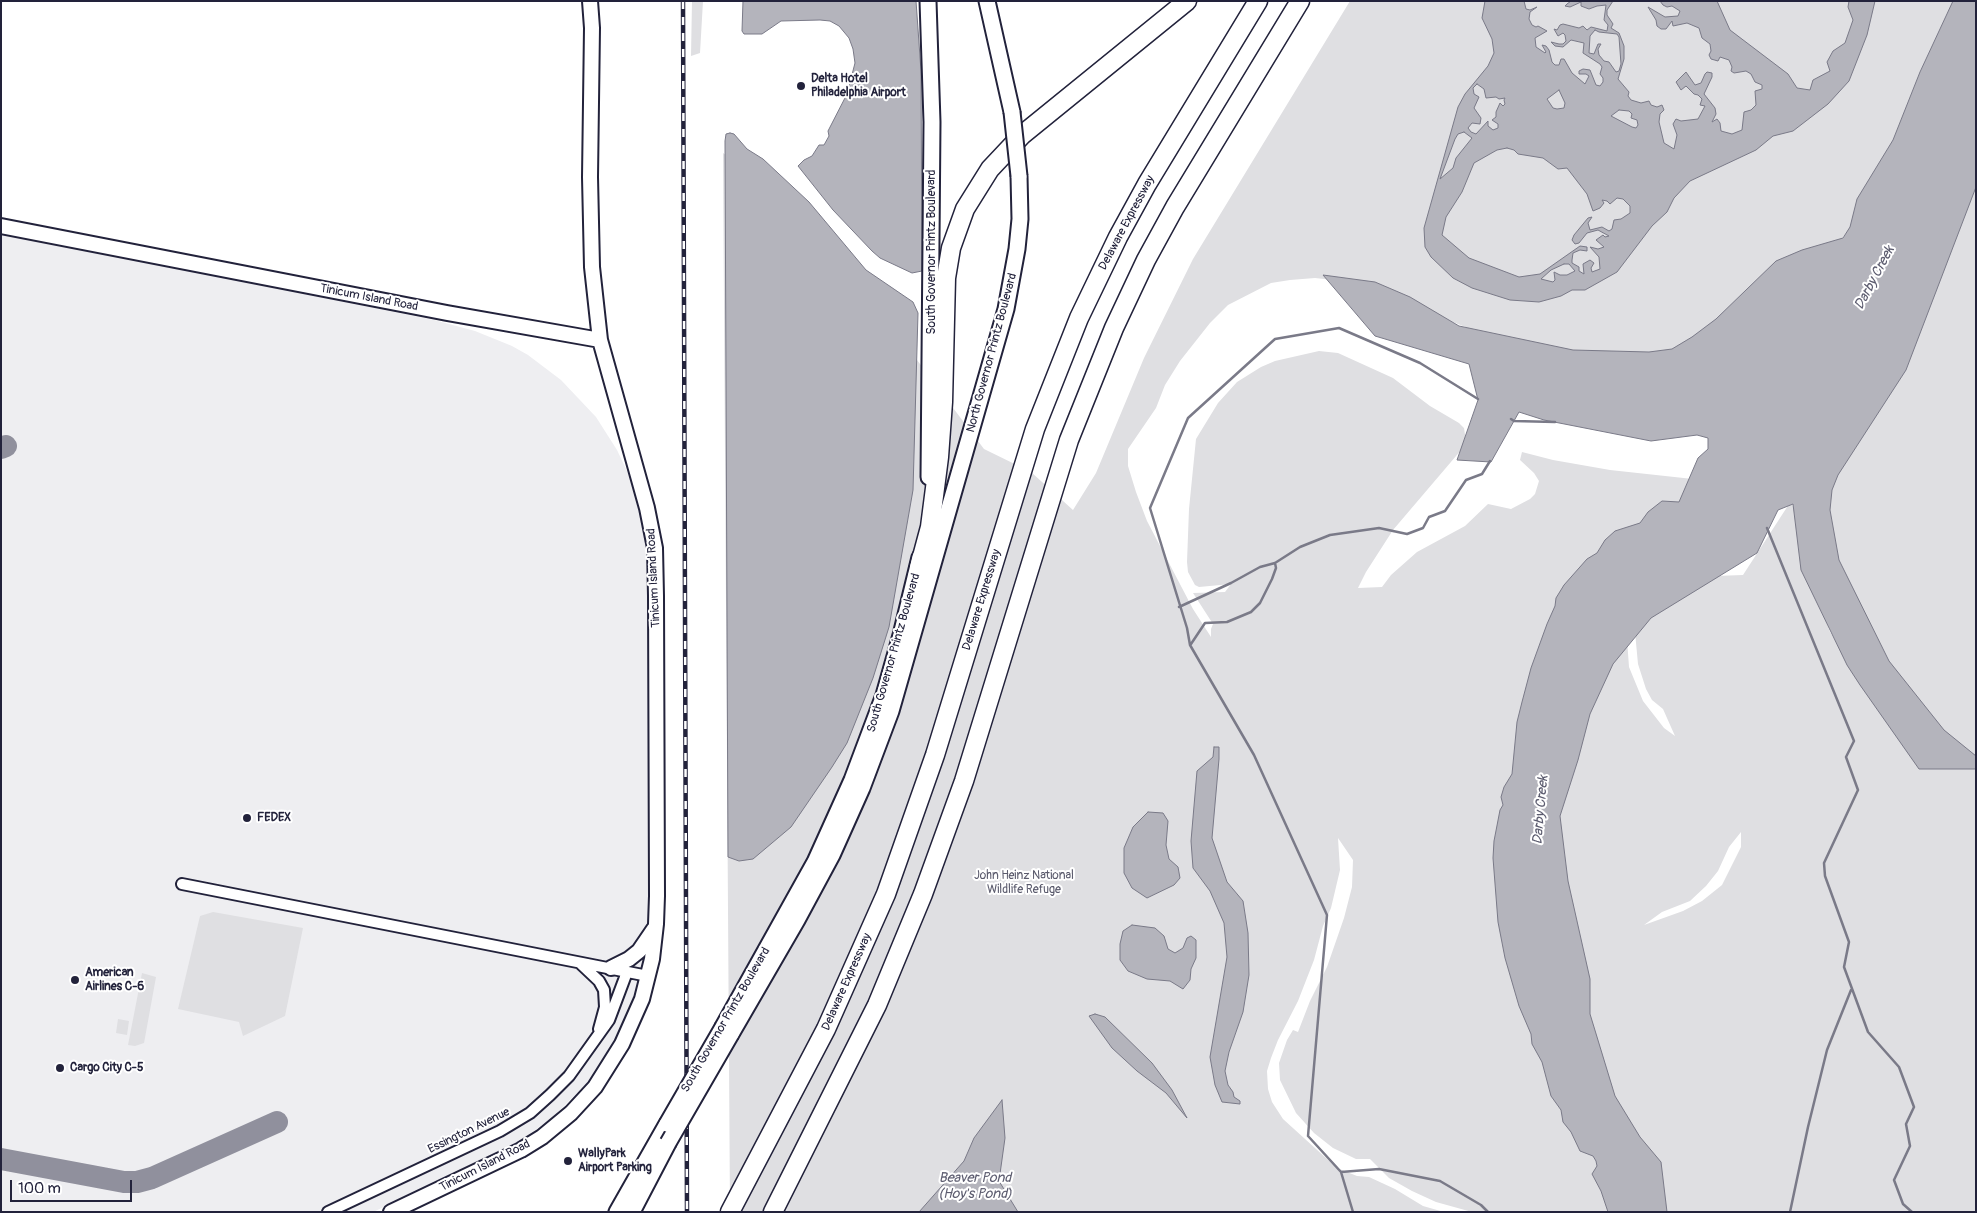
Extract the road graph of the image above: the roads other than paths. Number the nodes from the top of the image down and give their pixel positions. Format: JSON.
{"nodes":[{"id":1,"x":590,"y":1,"type":"edge"},
{"id":2,"x":928,"y":1,"type":"edge"},
{"id":3,"x":981,"y":1,"type":"edge"},
{"id":4,"x":987,"y":1,"type":"edge"},
{"id":5,"x":1187,"y":1,"type":"edge"},
{"id":6,"x":1258,"y":1,"type":"edge"},
{"id":7,"x":1300,"y":1,"type":"edge"},
{"id":8,"x":993,"y":29,"type":"junction"},
{"id":9,"x":1,"y":226,"type":"edge"},
{"id":10,"x":600,"y":340,"type":"junction"},
{"id":11,"x":919,"y":568,"type":"junction"},
{"id":12,"x":929,"y":584,"type":"joint"},
{"id":13,"x":182,"y":884,"type":"dead end"},
{"id":14,"x":656,"y":924,"type":"junction"},
{"id":15,"x":580,"y":962,"type":"junction"},
{"id":16,"x":610,"y":968,"type":"junction"},
{"id":17,"x":627,"y":972,"type":"junction"},
{"id":18,"x":648,"y":976,"type":"junction"},
{"id":19,"x":595,"y":1040,"type":"junction"},
{"id":20,"x":328,"y":1212,"type":"edge"},
{"id":21,"x":391,"y":1212,"type":"edge"},
{"id":22,"x":617,"y":1212,"type":"edge"},
{"id":23,"x":632,"y":1212,"type":"edge"},
{"id":24,"x":730,"y":1212,"type":"edge"},
{"id":25,"x":773,"y":1212,"type":"edge"}],
"edges":[{"from":1,"to":10,"type":"street"},
{"from":2,"to":11,"type":"main road","name":"South Governor Printz Boulevard"},
{"from":3,"to":8,"type":"main road"},
{"from":4,"to":8,"type":"main road","name":"North Governor Printz Boulevard"},
{"from":5,"to":11,"type":"highway"},
{"from":6,"to":24,"type":"highway","name":"Delaware Expressway"},
{"from":7,"to":25,"type":"highway"},
{"from":8,"to":12,"type":"main road","name":"North Governor Printz Boulevard","bridge":true},
{"from":9,"to":10,"type":"street","name":"Tinicum Island Road"},
{"from":10,"to":14,"type":"street","name":"Tinicum Island Road"},
{"from":11,"to":22,"type":"main road","name":"South Governor Printz Boulevard","bridge":true},
{"from":12,"to":23,"type":"main road","name":"South Governor Printz Boulevard","bridge":true},
{"from":13,"to":15,"type":"street"},
{"from":14,"to":16,"type":"street"},
{"from":14,"to":18,"type":"street","name":"Tinicum Island Road"},
{"from":15,"to":16,"type":"street"},
{"from":15,"to":19,"type":"street"},
{"from":16,"to":17,"type":"street"},
{"from":17,"to":18,"type":"street"},
{"from":17,"to":19,"type":"street","name":"Essington Avenue"},
{"from":18,"to":21,"type":"street","name":"Tinicum Island Road"},
{"from":19,"to":20,"type":"street","name":"Essington Avenue"}]}
